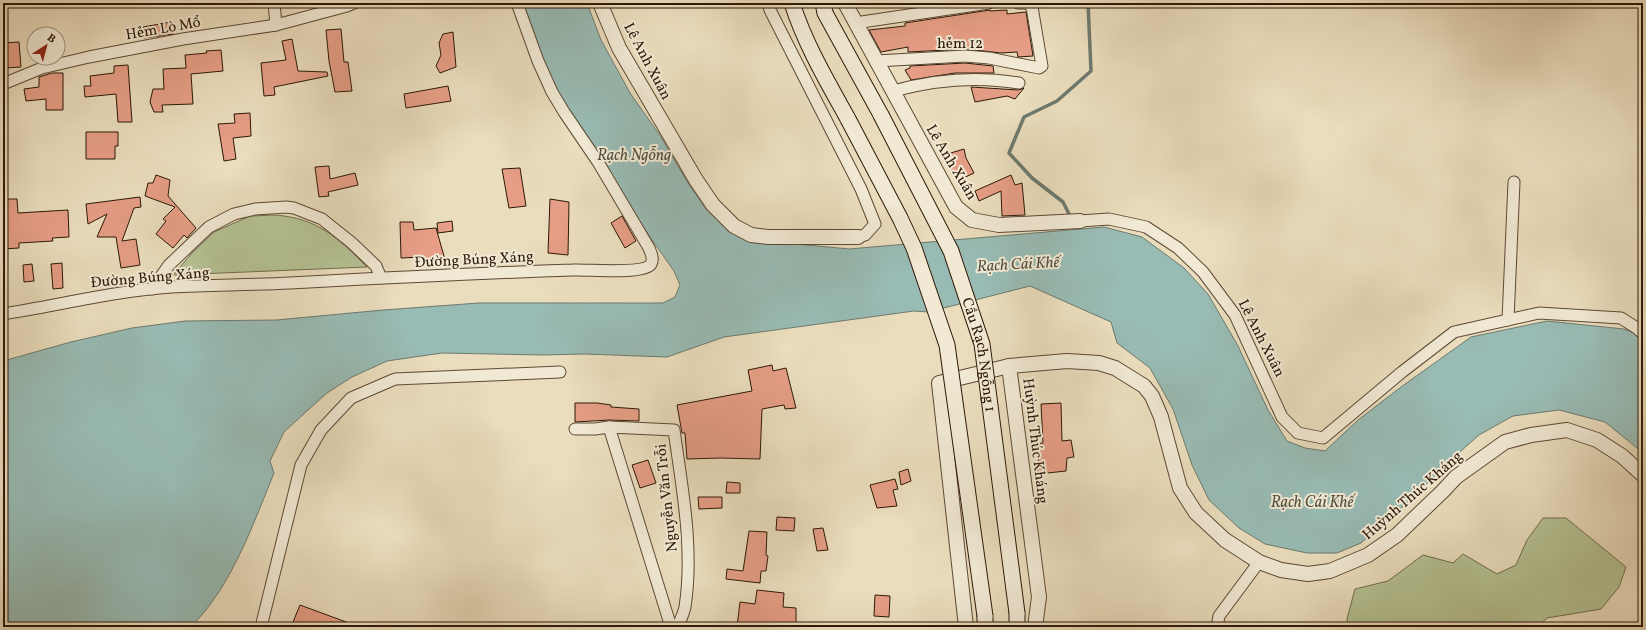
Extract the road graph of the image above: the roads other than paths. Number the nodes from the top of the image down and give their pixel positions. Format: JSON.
{"nodes":[{"id":1,"x":274,"y":3,"type":"edge"},
{"id":2,"x":354,"y":3,"type":"edge"},
{"id":3,"x":517,"y":3,"type":"edge"},
{"id":4,"x":600,"y":3,"type":"edge"},
{"id":5,"x":768,"y":3,"type":"edge"},
{"id":6,"x":792,"y":3,"type":"edge"},
{"id":7,"x":823,"y":3,"type":"edge"},
{"id":8,"x":845,"y":3,"type":"edge"},
{"id":9,"x":989,"y":3,"type":"edge"},
{"id":10,"x":1018,"y":3,"type":"edge"},
{"id":11,"x":855,"y":22,"type":"junction"},
{"id":12,"x":276,"y":26,"type":"junction"},
{"id":13,"x":876,"y":61,"type":"junction"},
{"id":14,"x":1019,"y":83,"type":"dead end"},
{"id":15,"x":3,"y":84,"type":"edge"},
{"id":16,"x":893,"y":92,"type":"junction"},
{"id":17,"x":1514,"y":182,"type":"dead end"},
{"id":18,"x":1073,"y":221,"type":"joint"},
{"id":19,"x":858,"y":237,"type":"joint"},
{"id":20,"x":381,"y":278,"type":"junction"},
{"id":21,"x":152,"y":289,"type":"junction"},
{"id":22,"x":3,"y":314,"type":"edge"},
{"id":23,"x":1508,"y":320,"type":"junction"},
{"id":24,"x":1642,"y":330,"type":"edge"},
{"id":25,"x":1009,"y":366,"type":"junction"},
{"id":26,"x":560,"y":372,"type":"dead end"},
{"id":27,"x":609,"y":427,"type":"junction"},
{"id":28,"x":575,"y":429,"type":"dead end"},
{"id":29,"x":1643,"y":475,"type":"edge"},
{"id":30,"x":1259,"y":562,"type":"junction"},
{"id":31,"x":1017,"y":620,"type":"edge"},
{"id":32,"x":985,"y":621,"type":"edge"},
{"id":33,"x":260,"y":627,"type":"edge"},
{"id":34,"x":671,"y":627,"type":"edge"},
{"id":35,"x":678,"y":627,"type":"edge"},
{"id":36,"x":966,"y":627,"type":"edge"},
{"id":37,"x":1035,"y":627,"type":"edge"},
{"id":38,"x":1217,"y":627,"type":"edge"}],
"edges":[{"from":1,"to":12,"type":"street"},
{"from":2,"to":12,"type":"street","name":"Hẻm Lò Mổ"},
{"from":3,"to":20,"type":"street","name":"Đường Búng Xáng"},
{"from":4,"to":19,"type":"street","name":"Lê Anh Xuân"},
{"from":5,"to":19,"type":"street"},
{"from":6,"to":32,"type":"main road","name":"Cầu Rạch Ngỗng 1","bridge":true},
{"from":7,"to":31,"type":"main road","name":"Cầu Rạch Ngỗng 1","bridge":true},
{"from":8,"to":11,"type":"street","name":"Lê Anh Xuân"},
{"from":9,"to":11,"type":"street"},
{"from":10,"to":13,"type":"street","name":"hẻm 12"},
{"from":11,"to":13,"type":"street","name":"Lê Anh Xuân"},
{"from":12,"to":15,"type":"street","name":"Hẻm Lò Mổ"},
{"from":13,"to":16,"type":"street","name":"Lê Anh Xuân"},
{"from":14,"to":16,"type":"street"},
{"from":16,"to":18,"type":"street","name":"Lê Anh Xuân"},
{"from":17,"to":23,"type":"street"},
{"from":18,"to":23,"type":"street","name":"Lê Anh Xuân"},
{"from":20,"to":21,"type":"street","name":"Đường Búng Xáng"},
{"from":20,"to":21,"type":"street"},
{"from":21,"to":22,"type":"street","name":"Đường Búng Xáng"},
{"from":23,"to":24,"type":"street","name":"Lê Anh Xuân"},
{"from":25,"to":30,"type":"street","name":"Huỳnh Thúc Kháng"},
{"from":25,"to":36,"type":"street"},
{"from":25,"to":37,"type":"street","name":"Huỳnh Thúc Kháng"},
{"from":26,"to":33,"type":"street"},
{"from":27,"to":28,"type":"street","name":"Nguyễn Văn Trỗi"},
{"from":27,"to":34,"type":"street","name":"Nguyễn Văn Trỗi"},
{"from":27,"to":35,"type":"street","name":"Nguyễn Văn Trỗi"},
{"from":29,"to":30,"type":"street","name":"Huỳnh Thúc Kháng"},
{"from":30,"to":38,"type":"street"}]}
